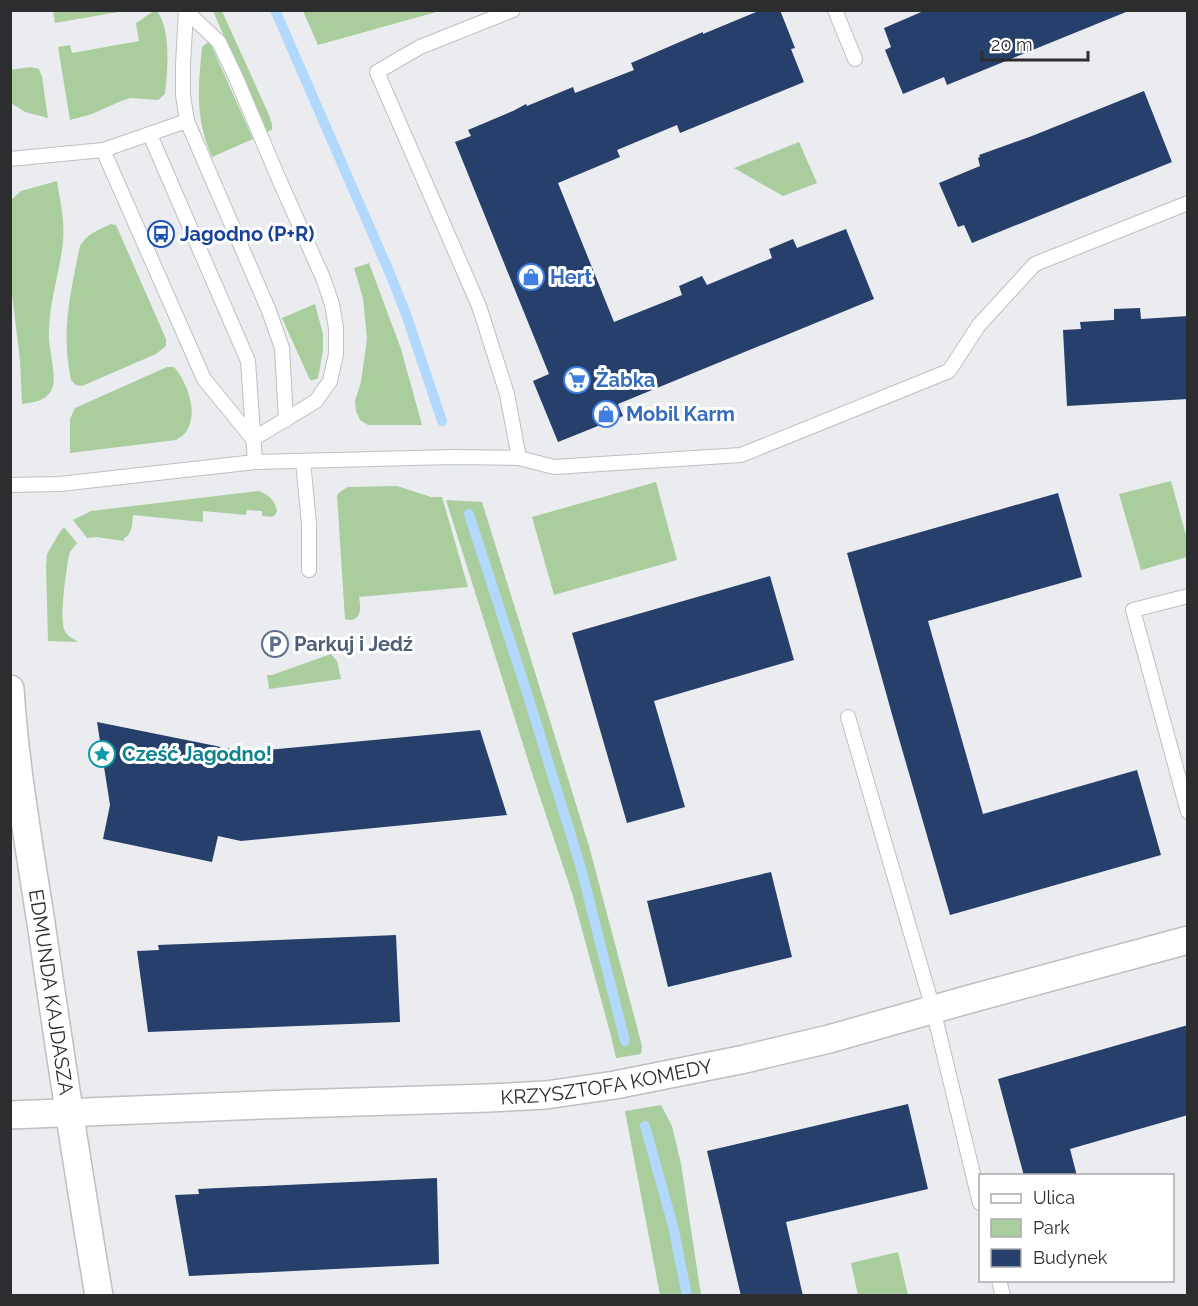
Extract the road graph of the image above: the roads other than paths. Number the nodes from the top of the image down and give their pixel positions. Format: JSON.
{"nodes":[{"id":1,"x":513,"y":10,"type":"edge"},
{"id":2,"x":835,"y":10,"type":"edge"},
{"id":3,"x":186,"y":11,"type":"edge"},
{"id":4,"x":855,"y":59,"type":"dead end"},
{"id":5,"x":187,"y":121,"type":"junction"},
{"id":6,"x":150,"y":135,"type":"junction"},
{"id":7,"x":103,"y":150,"type":"junction"},
{"id":8,"x":10,"y":159,"type":"edge"},
{"id":9,"x":1188,"y":203,"type":"edge"},
{"id":10,"x":286,"y":420,"type":"junction"},
{"id":11,"x":254,"y":439,"type":"junction"},
{"id":12,"x":519,"y":458,"type":"junction"},
{"id":13,"x":303,"y":461,"type":"junction"},
{"id":14,"x":255,"y":462,"type":"junction"},
{"id":15,"x":10,"y":486,"type":"edge"},
{"id":16,"x":309,"y":570,"type":"dead end"},
{"id":17,"x":1188,"y":597,"type":"edge"},
{"id":18,"x":10,"y":689,"type":"edge"},
{"id":19,"x":848,"y":717,"type":"dead end"},
{"id":20,"x":1188,"y":812,"type":"edge"},
{"id":21,"x":1188,"y":940,"type":"edge"},
{"id":22,"x":933,"y":1009,"type":"junction"},
{"id":23,"x":69,"y":1112,"type":"junction"},
{"id":24,"x":10,"y":1115,"type":"edge"},
{"id":25,"x":979,"y":1195,"type":"edge"},
{"id":26,"x":99,"y":1296,"type":"edge"}],
"edges":[{"from":1,"to":12,"type":"lane"},
{"from":2,"to":4,"type":"lane"},
{"from":3,"to":5,"type":"lane"},
{"from":3,"to":10,"type":"lane"},
{"from":5,"to":6,"type":"lane"},
{"from":5,"to":10,"type":"lane"},
{"from":6,"to":7,"type":"lane"},
{"from":6,"to":11,"type":"lane"},
{"from":7,"to":8,"type":"lane"},
{"from":7,"to":11,"type":"lane"},
{"from":9,"to":12,"type":"lane"},
{"from":10,"to":11,"type":"lane"},
{"from":11,"to":14,"type":"lane"},
{"from":12,"to":13,"type":"lane"},
{"from":13,"to":14,"type":"lane"},
{"from":13,"to":16,"type":"lane"},
{"from":14,"to":15,"type":"lane"},
{"from":17,"to":20,"type":"lane"},
{"from":18,"to":23,"type":"street","name":"EDMUNDA KAJDASZA"},
{"from":19,"to":22,"type":"lane"},
{"from":21,"to":22,"type":"street","name":"KRZYSZTOFA KOMEDY"},
{"from":22,"to":23,"type":"street","name":"KRZYSZTOFA KOMEDY"},
{"from":22,"to":25,"type":"lane"},
{"from":23,"to":24,"type":"street","name":"KRZYSZTOFA KOMEDY"},
{"from":23,"to":26,"type":"street","name":"EDMUNDA KAJDASZA"}]}
